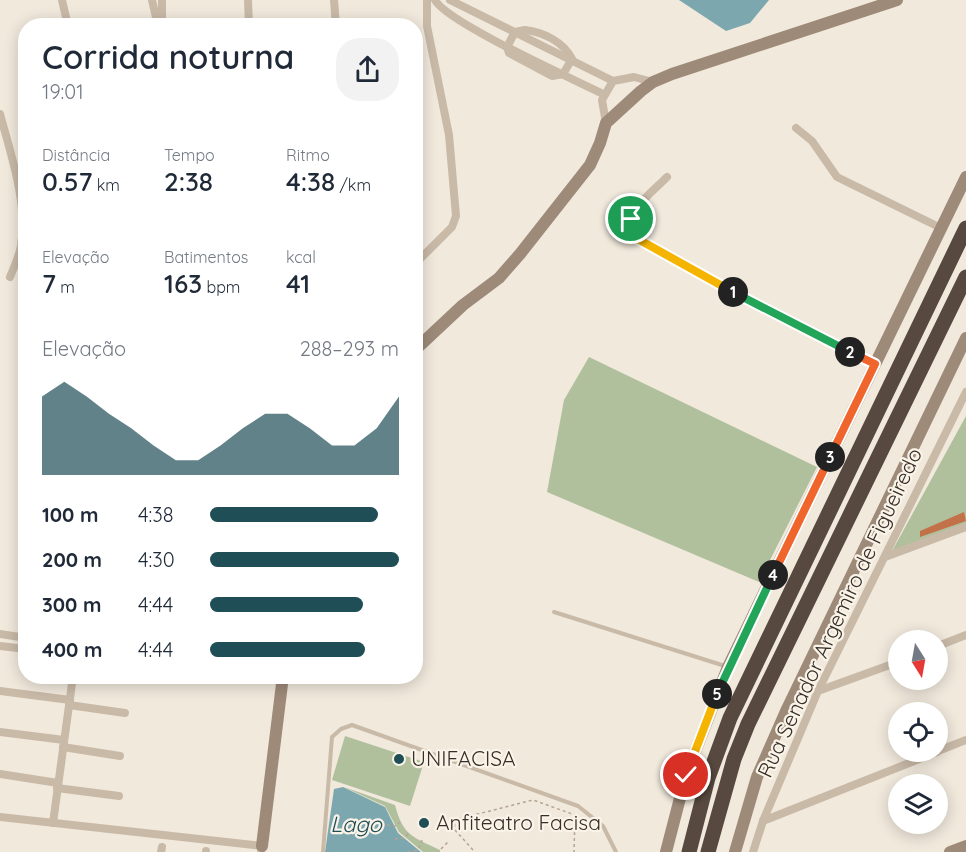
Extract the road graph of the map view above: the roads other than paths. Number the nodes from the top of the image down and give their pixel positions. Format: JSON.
{"nodes":[{"id":1,"x":62,"y":0,"type":"edge"},
{"id":2,"x":152,"y":0,"type":"edge"},
{"id":3,"x":162,"y":0,"type":"edge"},
{"id":4,"x":248,"y":0,"type":"edge"},
{"id":5,"x":334,"y":0,"type":"edge"},
{"id":6,"x":427,"y":0,"type":"edge"},
{"id":7,"x":435,"y":0,"type":"edge"},
{"id":8,"x":450,"y":0,"type":"edge"},
{"id":9,"x":897,"y":0,"type":"edge"},
{"id":10,"x":66,"y":18,"type":"edge"},
{"id":11,"x":158,"y":18,"type":"edge"},
{"id":12,"x":161,"y":18,"type":"edge"},
{"id":13,"x":249,"y":18,"type":"edge"},
{"id":14,"x":335,"y":18,"type":"edge"},
{"id":15,"x":515,"y":32,"type":"junction"},
{"id":16,"x":507,"y":47,"type":"junction"},
{"id":17,"x":572,"y":59,"type":"junction"},
{"id":18,"x":563,"y":74,"type":"junction"},
{"id":19,"x":613,"y":81,"type":"junction"},
{"id":20,"x":653,"y":82,"type":"junction"},
{"id":21,"x":603,"y":94,"type":"junction"},
{"id":22,"x":0,"y":114,"type":"edge"},
{"id":23,"x":606,"y":123,"type":"junction"},
{"id":24,"x":796,"y":128,"type":"dead end"},
{"id":25,"x":667,"y":177,"type":"dead end"},
{"id":26,"x":966,"y":177,"type":"edge"},
{"id":27,"x":18,"y":195,"type":"edge"},
{"id":28,"x":941,"y":228,"type":"junction"},
{"id":29,"x":966,"y":228,"type":"edge"},
{"id":30,"x":423,"y":256,"type":"edge"},
{"id":31,"x":18,"y":264,"type":"edge"},
{"id":32,"x":10,"y":277,"type":"dead end"},
{"id":33,"x":966,"y":277,"type":"edge"},
{"id":34,"x":966,"y":338,"type":"edge"},
{"id":35,"x":423,"y":342,"type":"edge"},
{"id":36,"x":875,"y":364,"type":"junction"},
{"id":37,"x":966,"y":392,"type":"edge"},
{"id":38,"x":966,"y":527,"type":"edge"},
{"id":39,"x":885,"y":557,"type":"junction"},
{"id":40,"x":554,"y":612,"type":"dead end"},
{"id":41,"x":0,"y":634,"type":"edge"},
{"id":42,"x":966,"y":635,"type":"edge"},
{"id":43,"x":18,"y":637,"type":"edge"},
{"id":44,"x":948,"y":642,"type":"edge"},
{"id":45,"x":0,"y":646,"type":"edge"},
{"id":46,"x":18,"y":648,"type":"edge"},
{"id":47,"x":888,"y":666,"type":"edge"},
{"id":48,"x":728,"y":667,"type":"junction"},
{"id":49,"x":72,"y":684,"type":"edge"},
{"id":50,"x":281,"y":684,"type":"edge"},
{"id":51,"x":0,"y":691,"type":"edge"},
{"id":52,"x":818,"y":692,"type":"junction"},
{"id":53,"x":69,"y":703,"type":"junction"},
{"id":54,"x":125,"y":713,"type":"dead end"},
{"id":55,"x":0,"y":732,"type":"edge"},
{"id":56,"x":966,"y":740,"type":"edge"},
{"id":57,"x":64,"y":744,"type":"junction"},
{"id":58,"x":948,"y":747,"type":"edge"},
{"id":59,"x":120,"y":756,"type":"dead end"},
{"id":60,"x":910,"y":762,"type":"edge"},
{"id":61,"x":0,"y":774,"type":"edge"},
{"id":62,"x":58,"y":786,"type":"junction"},
{"id":63,"x":119,"y":796,"type":"dead end"},
{"id":64,"x":0,"y":817,"type":"edge"},
{"id":65,"x":763,"y":821,"type":"junction"},
{"id":66,"x":53,"y":823,"type":"junction"},
{"id":67,"x":966,"y":846,"type":"edge"},
{"id":68,"x":262,"y":849,"type":"edge"},
{"id":69,"x":323,"y":852,"type":"edge"},
{"id":70,"x":616,"y":852,"type":"edge"},
{"id":71,"x":666,"y":852,"type":"edge"},
{"id":72,"x":689,"y":852,"type":"edge"},
{"id":73,"x":708,"y":852,"type":"edge"},
{"id":74,"x":735,"y":852,"type":"edge"},
{"id":75,"x":753,"y":852,"type":"edge"},
{"id":76,"x":950,"y":852,"type":"edge"}],
"edges":[{"from":1,"to":10,"type":"street"},
{"from":2,"to":11,"type":"street"},
{"from":3,"to":12,"type":"street"},
{"from":4,"to":13,"type":"street"},
{"from":5,"to":14,"type":"street"},
{"from":6,"to":30,"type":"street"},
{"from":7,"to":16,"type":"street"},
{"from":8,"to":15,"type":"street"},
{"from":9,"to":20,"type":"street"},
{"from":15,"to":16,"type":"street"},
{"from":15,"to":17,"type":"street"},
{"from":16,"to":18,"type":"street"},
{"from":17,"to":18,"type":"street"},
{"from":17,"to":19,"type":"street"},
{"from":18,"to":21,"type":"street"},
{"from":19,"to":20,"type":"street"},
{"from":19,"to":21,"type":"street"},
{"from":20,"to":23,"type":"street"},
{"from":21,"to":23,"type":"street"},
{"from":22,"to":27,"type":"street"},
{"from":23,"to":35,"type":"street"},
{"from":24,"to":28,"type":"street"},
{"from":25,"to":36,"type":"street"},
{"from":26,"to":28,"type":"street"},
{"from":28,"to":36,"type":"street"},
{"from":29,"to":72,"type":"highway"},
{"from":31,"to":32,"type":"street"},
{"from":33,"to":73,"type":"highway"},
{"from":34,"to":74,"type":"street"},
{"from":36,"to":48,"type":"street"},
{"from":37,"to":39,"type":"street","name":"Rua Senador Argemiro de Figueiredo"},
{"from":38,"to":39,"type":"street"},
{"from":39,"to":52,"type":"street","name":"Rua Senador Argemiro de Figueiredo"},
{"from":40,"to":48,"type":"lane"},
{"from":41,"to":43,"type":"street"},
{"from":42,"to":44,"type":"street"},
{"from":45,"to":46,"type":"street"},
{"from":47,"to":52,"type":"street"},
{"from":48,"to":71,"type":"street"},
{"from":49,"to":53,"type":"street"},
{"from":50,"to":68,"type":"street"},
{"from":51,"to":53,"type":"street"},
{"from":52,"to":65,"type":"street","name":"Rua Senador Argemiro de Figueiredo"},
{"from":53,"to":54,"type":"street"},
{"from":53,"to":57,"type":"street"},
{"from":55,"to":57,"type":"street"},
{"from":56,"to":58,"type":"street"},
{"from":57,"to":59,"type":"street"},
{"from":57,"to":62,"type":"street"},
{"from":60,"to":65,"type":"street"},
{"from":61,"to":62,"type":"street"},
{"from":62,"to":63,"type":"street"},
{"from":62,"to":66,"type":"street"},
{"from":64,"to":66,"type":"street"},
{"from":65,"to":75,"type":"street","name":"Rua Senador Argemiro de Figueiredo"},
{"from":66,"to":68,"type":"street"},
{"from":67,"to":76,"type":"street"},
{"from":69,"to":70,"type":"lane"}]}
